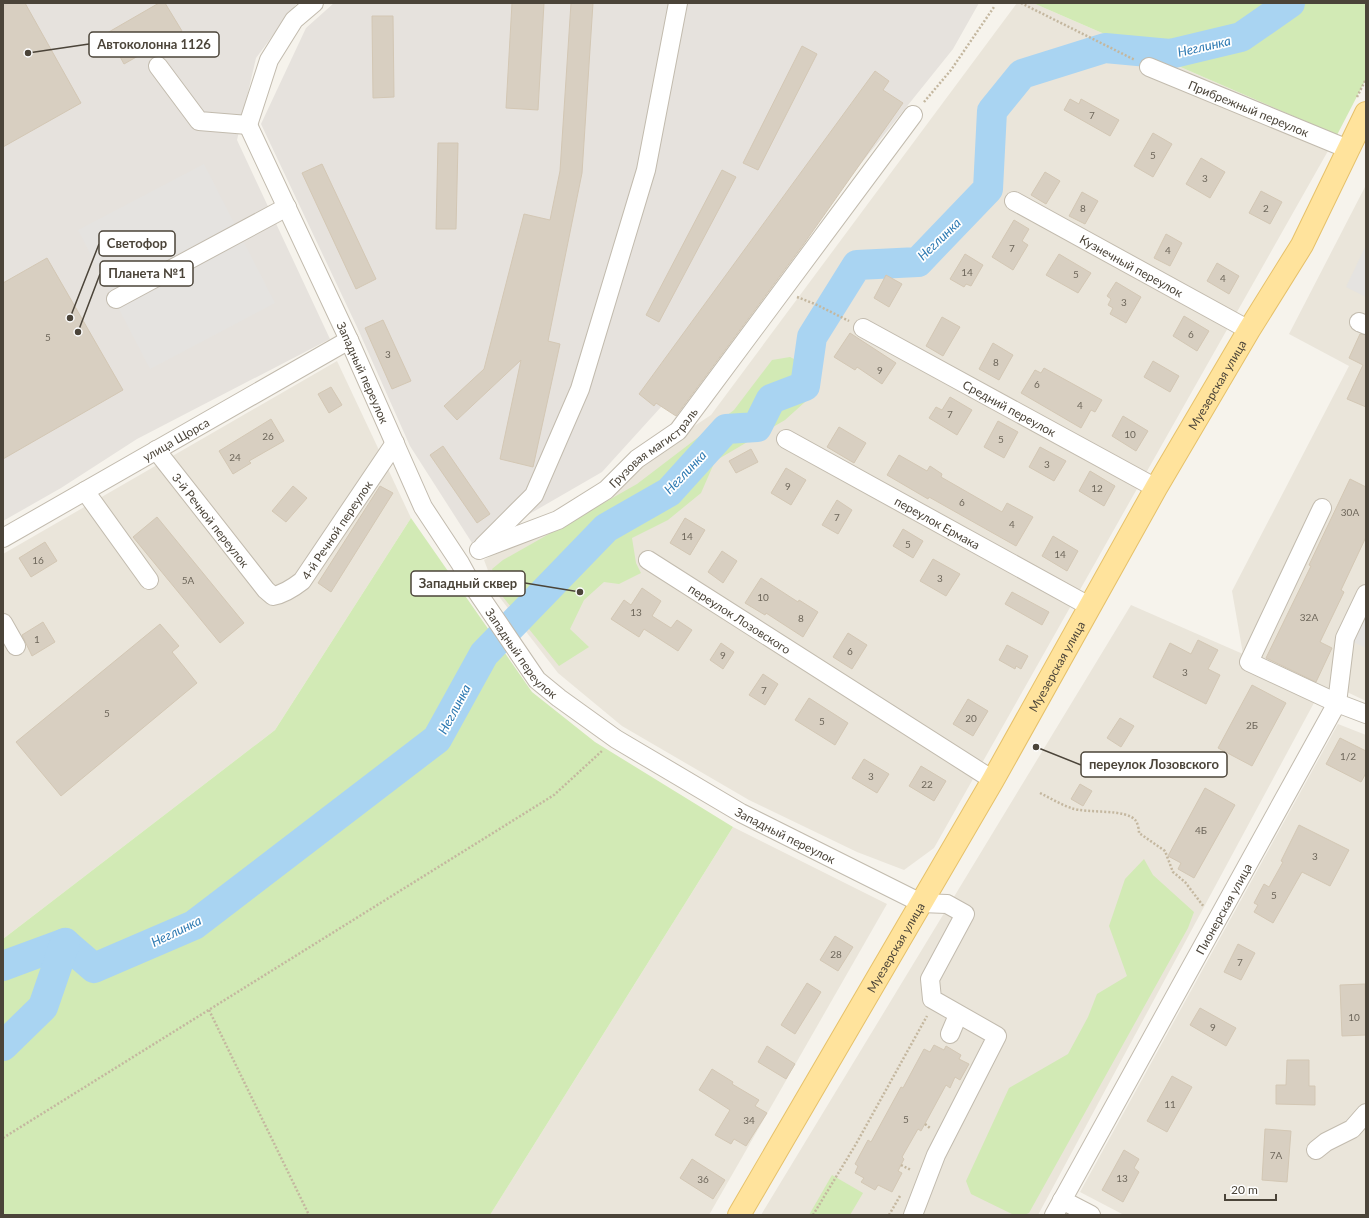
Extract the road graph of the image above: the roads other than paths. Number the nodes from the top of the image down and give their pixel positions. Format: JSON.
{"nodes":[{"id":1,"x":314,"y":3,"type":"edge"},
{"id":2,"x":678,"y":3,"type":"edge"},
{"id":3,"x":1142,"y":64,"type":"road end"},
{"id":4,"x":158,"y":66,"type":"dead end"},
{"id":5,"x":1366,"y":114,"type":"edge"},
{"id":6,"x":913,"y":115,"type":"road end"},
{"id":7,"x":248,"y":125,"type":"junction"},
{"id":8,"x":1348,"y":149,"type":"junction"},
{"id":9,"x":1014,"y":201,"type":"dead end"},
{"id":10,"x":288,"y":207,"type":"junction"},
{"id":11,"x":116,"y":299,"type":"dead end"},
{"id":12,"x":863,"y":328,"type":"dead end"},
{"id":13,"x":1248,"y":330,"type":"junction"},
{"id":14,"x":348,"y":340,"type":"junction"},
{"id":15,"x":786,"y":439,"type":"dead end"},
{"id":16,"x":395,"y":443,"type":"junction"},
{"id":17,"x":156,"y":450,"type":"junction"},
{"id":18,"x":1156,"y":488,"type":"junction"},
{"id":19,"x":85,"y":490,"type":"junction"},
{"id":20,"x":1322,"y":508,"type":"dead end"},
{"id":21,"x":3,"y":538,"type":"edge"},
{"id":22,"x":480,"y":550,"type":"junction"},
{"id":23,"x":648,"y":560,"type":"dead end"},
{"id":24,"x":460,"y":563,"type":"junction"},
{"id":25,"x":149,"y":580,"type":"dead end"},
{"id":26,"x":266,"y":590,"type":"joint"},
{"id":27,"x":1366,"y":594,"type":"edge"},
{"id":28,"x":1089,"y":606,"type":"junction"},
{"id":29,"x":3,"y":623,"type":"edge"},
{"id":30,"x":16,"y":646,"type":"dead end"},
{"id":31,"x":1337,"y":703,"type":"junction"},
{"id":32,"x":1366,"y":714,"type":"edge"},
{"id":33,"x":993,"y":780,"type":"junction"},
{"id":34,"x":922,"y":903,"type":"junction"},
{"id":35,"x":958,"y":1015,"type":"junction"},
{"id":36,"x":950,"y":1034,"type":"dead end"},
{"id":37,"x":1366,"y":1113,"type":"edge"},
{"id":38,"x":1316,"y":1150,"type":"dead end"},
{"id":39,"x":1058,"y":1207,"type":"edge"},
{"id":40,"x":739,"y":1215,"type":"edge"},
{"id":41,"x":913,"y":1215,"type":"edge"},
{"id":42,"x":1091,"y":1215,"type":"edge"}],
"edges":[{"from":1,"to":7,"type":"street"},
{"from":2,"to":22,"type":"street"},
{"from":3,"to":8,"type":"street","name":"Прибрежный переулок"},
{"from":4,"to":7,"type":"street"},
{"from":5,"to":8,"type":"main road","name":"Муезерская улица"},
{"from":6,"to":22,"type":"street","name":"Грузовая магистраль"},
{"from":7,"to":10,"type":"street","name":"Западный переулок"},
{"from":8,"to":13,"type":"main road","name":"Муезерская улица"},
{"from":9,"to":13,"type":"street","name":"Кузнечный переулок"},
{"from":10,"to":11,"type":"street"},
{"from":10,"to":14,"type":"street","name":"Западный переулок"},
{"from":12,"to":18,"type":"street","name":"Средний переулок"},
{"from":13,"to":18,"type":"main road","name":"Муезерская улица"},
{"from":14,"to":16,"type":"street","name":"Западный переулок"},
{"from":14,"to":17,"type":"street","name":"улица Щорса"},
{"from":15,"to":28,"type":"street","name":"переулок Ермака"},
{"from":16,"to":24,"type":"street","name":"Западный переулок"},
{"from":16,"to":26,"type":"street","name":"4-й Речной переулок"},
{"from":17,"to":19,"type":"street","name":"улица Щорса"},
{"from":17,"to":26,"type":"street","name":"3-й Речной переулок"},
{"from":18,"to":28,"type":"main road","name":"Муезерская улица"},
{"from":19,"to":21,"type":"street","name":"улица Щорса"},
{"from":19,"to":25,"type":"street"},
{"from":20,"to":31,"type":"street"},
{"from":22,"to":24,"type":"street"},
{"from":23,"to":33,"type":"street","name":"переулок Лозовского"},
{"from":24,"to":34,"type":"street","name":"Западный переулок"},
{"from":27,"to":31,"type":"street","name":"Пионерская улица"},
{"from":28,"to":33,"type":"main road","name":"Муезерская улица"},
{"from":29,"to":30,"type":"street"},
{"from":31,"to":32,"type":"street"},
{"from":31,"to":39,"type":"street","name":"Пионерская улица"},
{"from":33,"to":34,"type":"main road","name":"Муезерская улица"},
{"from":34,"to":35,"type":"street"},
{"from":34,"to":40,"type":"main road","name":"Муезерская улица"},
{"from":35,"to":36,"type":"street"},
{"from":35,"to":41,"type":"street"},
{"from":37,"to":38,"type":"street"},
{"from":39,"to":42,"type":"street"}]}
